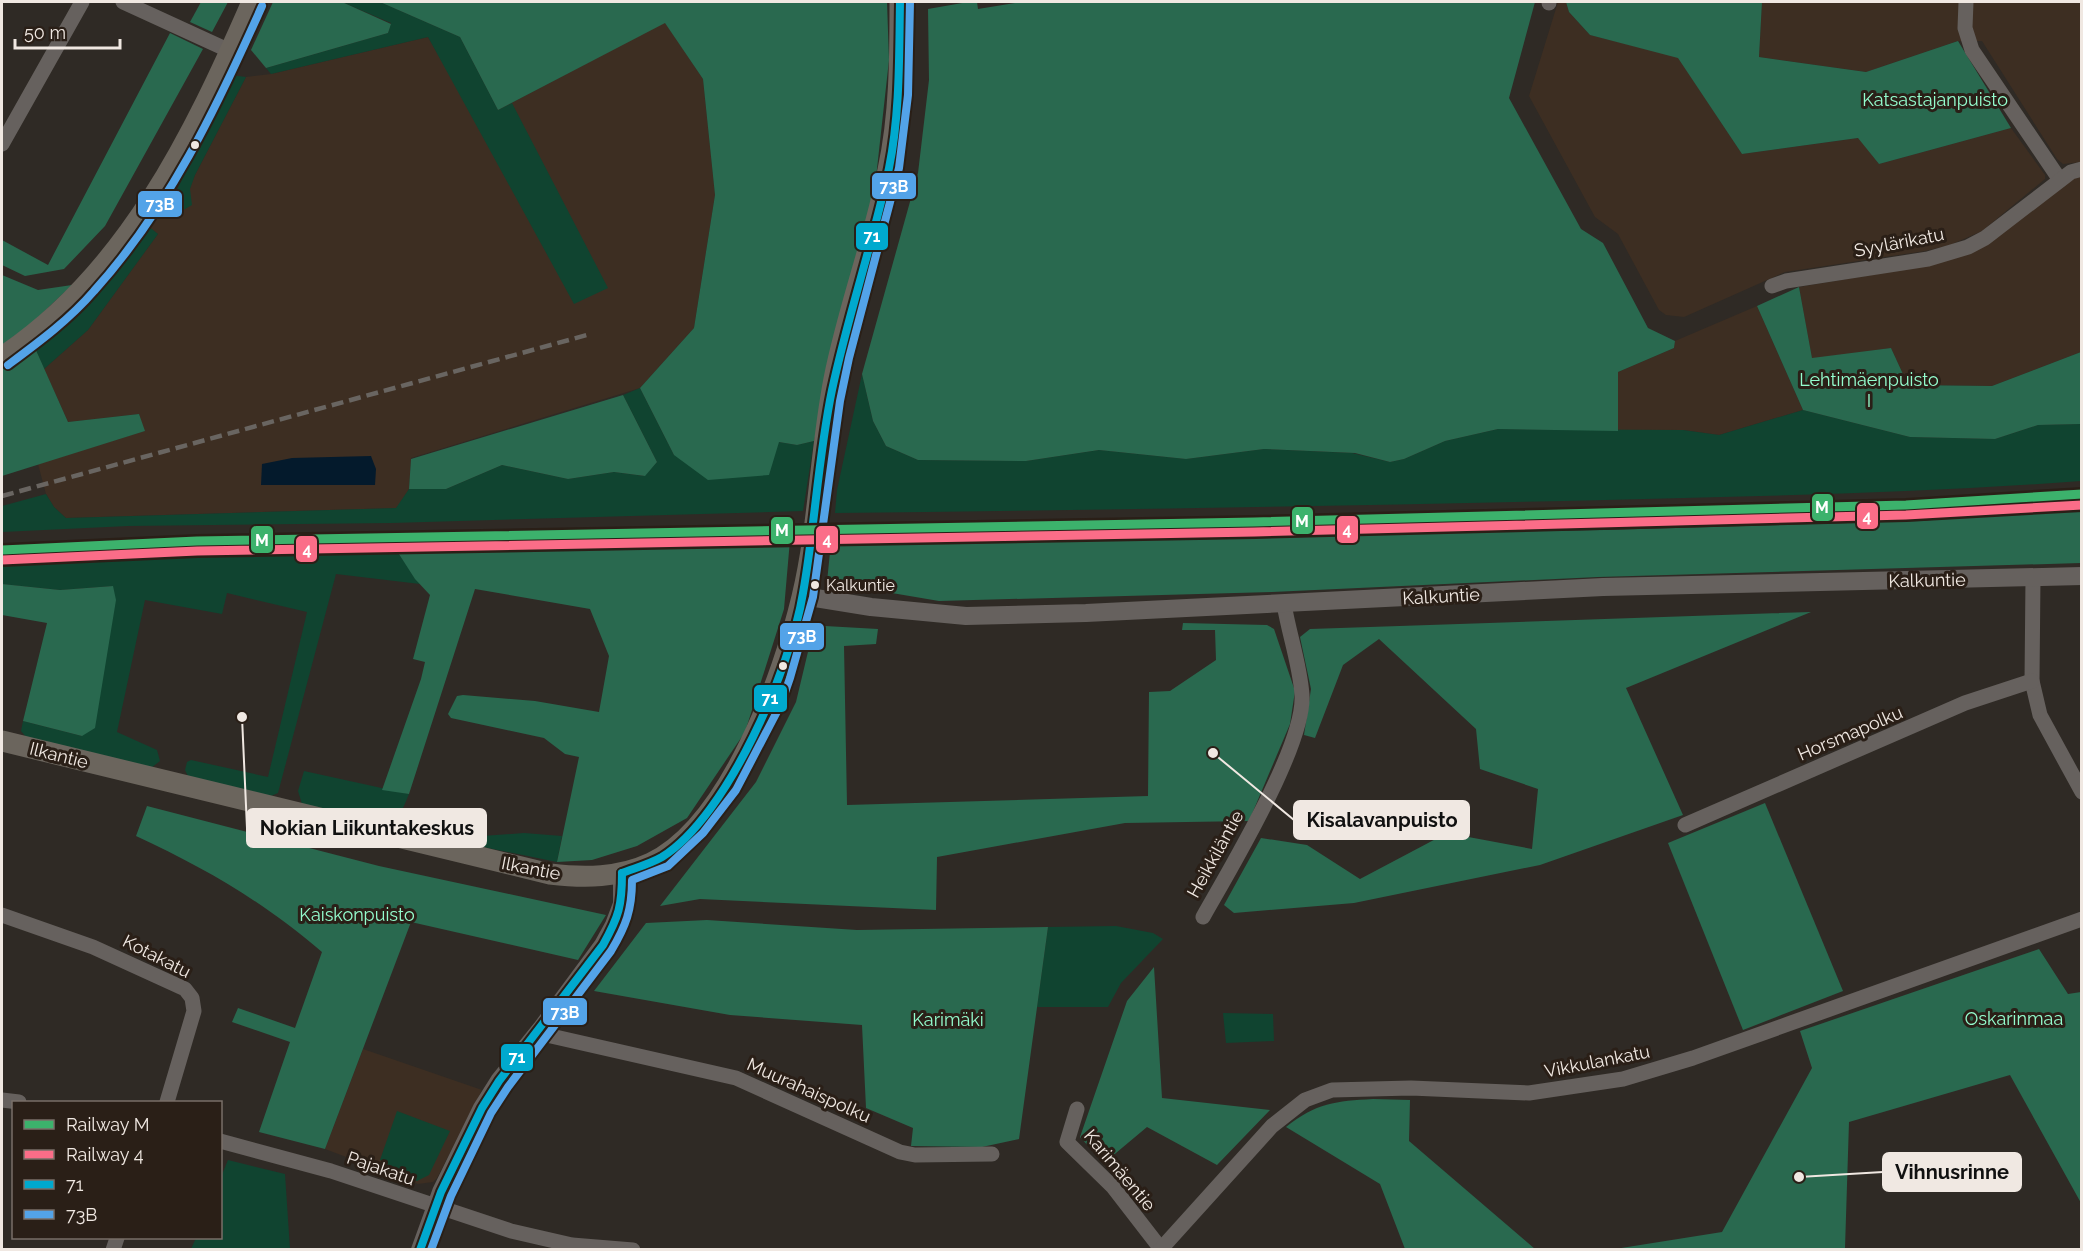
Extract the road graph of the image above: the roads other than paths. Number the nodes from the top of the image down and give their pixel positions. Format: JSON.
{"nodes":[{"id":1,"x":82,"y":2,"type":"edge"},
{"id":2,"x":123,"y":2,"type":"edge"},
{"id":3,"x":252,"y":2,"type":"edge"},
{"id":4,"x":900,"y":2,"type":"edge"},
{"id":5,"x":1966,"y":2,"type":"edge"},
{"id":6,"x":230,"y":51,"type":"junction"},
{"id":7,"x":2,"y":144,"type":"edge"},
{"id":8,"x":2082,"y":170,"type":"edge"},
{"id":9,"x":2060,"y":180,"type":"junction"},
{"id":10,"x":1772,"y":286,"type":"dead end"},
{"id":11,"x":2,"y":357,"type":"edge"},
{"id":12,"x":2082,"y":576,"type":"edge"},
{"id":13,"x":2033,"y":577,"type":"junction"},
{"id":14,"x":803,"y":596,"type":"junction"},
{"id":15,"x":1284,"y":604,"type":"junction"},
{"id":16,"x":2032,"y":681,"type":"junction"},
{"id":17,"x":2,"y":741,"type":"edge"},
{"id":18,"x":2082,"y":792,"type":"edge"},
{"id":19,"x":1685,"y":825,"type":"dead end"},
{"id":20,"x":622,"y":873,"type":"junction"},
{"id":21,"x":2,"y":915,"type":"edge"},
{"id":22,"x":1203,"y":916,"type":"dead end"},
{"id":23,"x":2082,"y":919,"type":"edge"},
{"id":24,"x":541,"y":1029,"type":"junction"},
{"id":25,"x":167,"y":1101,"type":"edge"},
{"id":26,"x":1077,"y":1109,"type":"dead end"},
{"id":27,"x":222,"y":1141,"type":"edge"},
{"id":28,"x":992,"y":1154,"type":"dead end"},
{"id":29,"x":436,"y":1205,"type":"junction"},
{"id":30,"x":1161,"y":1249,"type":"edge"},
{"id":31,"x":420,"y":1250,"type":"edge"},
{"id":32,"x":633,"y":1250,"type":"edge"}],
"edges":[{"from":1,"to":7,"type":"street"},
{"from":2,"to":6,"type":"street"},
{"from":3,"to":6,"type":"main road"},
{"from":4,"to":14,"type":"main road","name":"Ilkantie"},
{"from":5,"to":9,"type":"street"},
{"from":6,"to":11,"type":"main road"},
{"from":8,"to":9,"type":"street","name":"Syylärikatu"},
{"from":9,"to":10,"type":"street","name":"Syylärikatu"},
{"from":12,"to":13,"type":"street","name":"Kalkuntie"},
{"from":13,"to":15,"type":"street","name":"Kalkuntie"},
{"from":13,"to":16,"type":"street"},
{"from":14,"to":15,"type":"street","name":"Kalkuntie"},
{"from":14,"to":20,"type":"main road","name":"Ilkantie"},
{"from":15,"to":22,"type":"street","name":"Heikkiläntie"},
{"from":16,"to":18,"type":"street"},
{"from":16,"to":19,"type":"street","name":"Horsmapolku"},
{"from":17,"to":20,"type":"main road","name":"Ilkantie"},
{"from":20,"to":24,"type":"street"},
{"from":21,"to":25,"type":"street","name":"Kotakatu"},
{"from":23,"to":30,"type":"street","name":"Vikkulankatu"},
{"from":24,"to":28,"type":"street","name":"Muurahaispolku"},
{"from":24,"to":29,"type":"street"},
{"from":26,"to":30,"type":"street","name":"Karimäentie"},
{"from":27,"to":29,"type":"street","name":"Pajakatu"},
{"from":29,"to":31,"type":"street"},
{"from":29,"to":32,"type":"street","name":"Pajakatu"}]}
